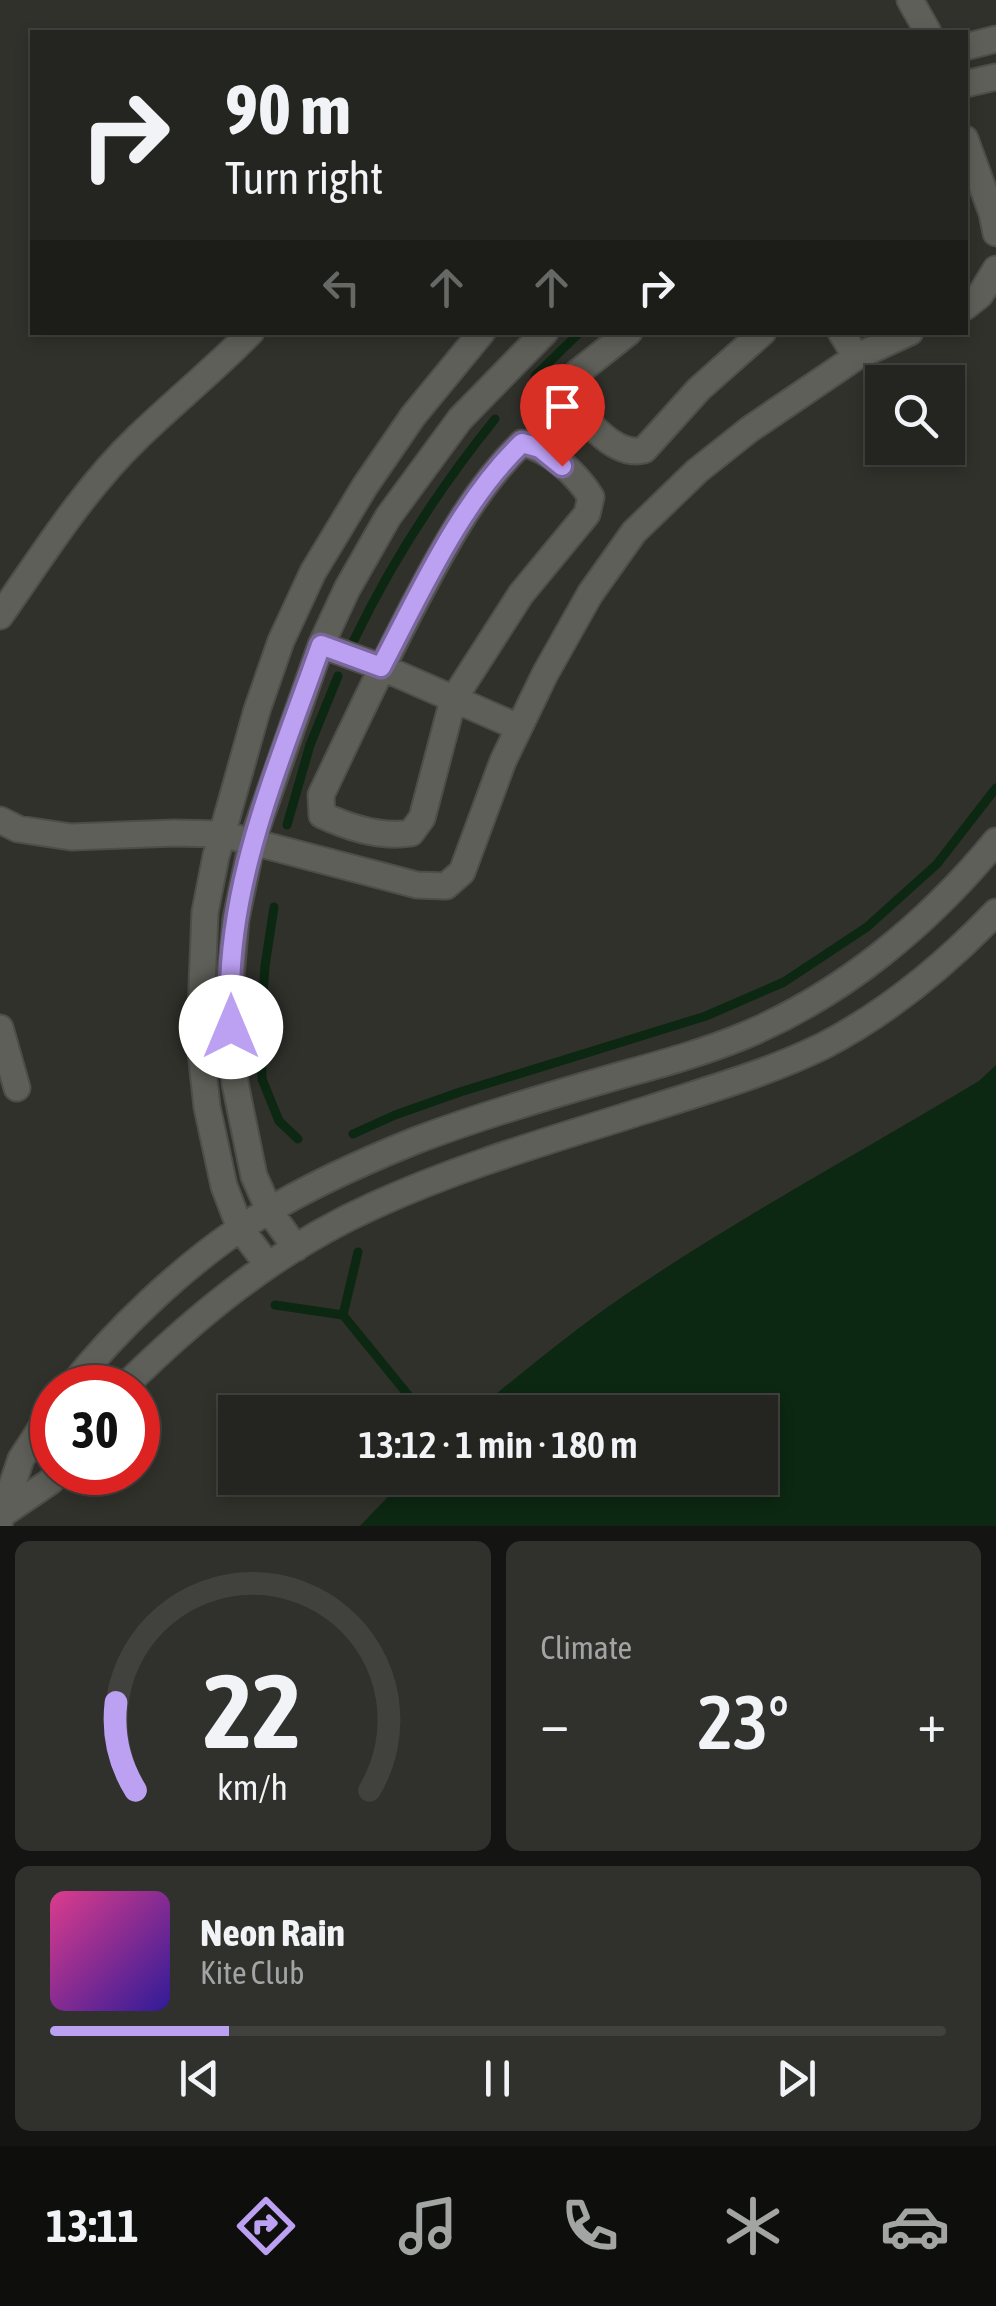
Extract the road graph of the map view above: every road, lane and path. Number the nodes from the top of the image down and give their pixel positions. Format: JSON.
{"nodes":[{"id":1,"x":910,"y":0,"type":"edge"},
{"id":2,"x":927,"y":30,"type":"edge"},
{"id":3,"x":996,"y":39,"type":"edge"},
{"id":4,"x":968,"y":46,"type":"edge"},
{"id":5,"x":996,"y":76,"type":"edge"},
{"id":6,"x":968,"y":83,"type":"edge"},
{"id":7,"x":968,"y":147,"type":"edge"},
{"id":8,"x":996,"y":233,"type":"edge"},
{"id":9,"x":996,"y":269,"type":"edge"},
{"id":10,"x":968,"y":304,"type":"edge"},
{"id":11,"x":249,"y":335,"type":"edge"},
{"id":12,"x":480,"y":335,"type":"edge"},
{"id":13,"x":543,"y":335,"type":"edge"},
{"id":14,"x":624,"y":335,"type":"edge"},
{"id":15,"x":760,"y":335,"type":"edge"},
{"id":16,"x":843,"y":335,"type":"edge"},
{"id":17,"x":904,"y":335,"type":"edge"},
{"id":18,"x":856,"y":357,"type":"junction"},
{"id":19,"x":31,"y":572,"type":"junction"},
{"id":20,"x":0,"y":586,"type":"edge"},
{"id":21,"x":0,"y":616,"type":"edge"},
{"id":22,"x":321,"y":645,"type":"junction"},
{"id":23,"x":381,"y":667,"type":"junction"},
{"id":24,"x":453,"y":700,"type":"junction"},
{"id":25,"x":518,"y":726,"type":"junction"},
{"id":26,"x":0,"y":820,"type":"edge"},
{"id":27,"x":222,"y":834,"type":"junction"},
{"id":28,"x":996,"y":841,"type":"edge"},
{"id":29,"x":252,"y":842,"type":"junction"},
{"id":30,"x":996,"y":912,"type":"edge"},
{"id":31,"x":0,"y":1028,"type":"edge"},
{"id":32,"x":17,"y":1088,"type":"dead end"},
{"id":33,"x":270,"y":1212,"type":"junction"},
{"id":34,"x":240,"y":1228,"type":"junction"},
{"id":35,"x":296,"y":1248,"type":"junction"},
{"id":36,"x":268,"y":1264,"type":"junction"},
{"id":37,"x":89,"y":1365,"type":"edge"},
{"id":38,"x":146,"y":1365,"type":"edge"},
{"id":39,"x":30,"y":1445,"type":"edge"},
{"id":40,"x":32,"y":1495,"type":"edge"},
{"id":41,"x":2,"y":1517,"type":"edge"}],
"edges":[{"from":1,"to":2,"type":"street"},
{"from":3,"to":4,"type":"street"},
{"from":5,"to":6,"type":"street"},
{"from":7,"to":8,"type":"street"},
{"from":9,"to":10,"type":"street"},
{"from":11,"to":19,"type":"street"},
{"from":12,"to":27,"type":"street"},
{"from":13,"to":22,"type":"street"},
{"from":14,"to":15,"type":"street"},
{"from":16,"to":18,"type":"street"},
{"from":17,"to":18,"type":"street"},
{"from":18,"to":25,"type":"street"},
{"from":19,"to":20,"type":"street"},
{"from":19,"to":21,"type":"street"},
{"from":22,"to":23,"type":"street"},
{"from":22,"to":29,"type":"street"},
{"from":23,"to":24,"type":"street"},
{"from":23,"to":24,"type":"street"},
{"from":23,"to":24,"type":"street"},
{"from":24,"to":25,"type":"street"},
{"from":25,"to":29,"type":"street"},
{"from":26,"to":27,"type":"street"},
{"from":27,"to":29,"type":"street"},
{"from":27,"to":34,"type":"street"},
{"from":28,"to":33,"type":"street"},
{"from":29,"to":33,"type":"street"},
{"from":30,"to":35,"type":"street"},
{"from":31,"to":32,"type":"street"},
{"from":33,"to":34,"type":"street"},
{"from":33,"to":35,"type":"street"},
{"from":34,"to":36,"type":"street"},
{"from":34,"to":37,"type":"street"},
{"from":35,"to":36,"type":"street"},
{"from":36,"to":38,"type":"street"},
{"from":39,"to":41,"type":"street"},
{"from":40,"to":41,"type":"street"}]}
